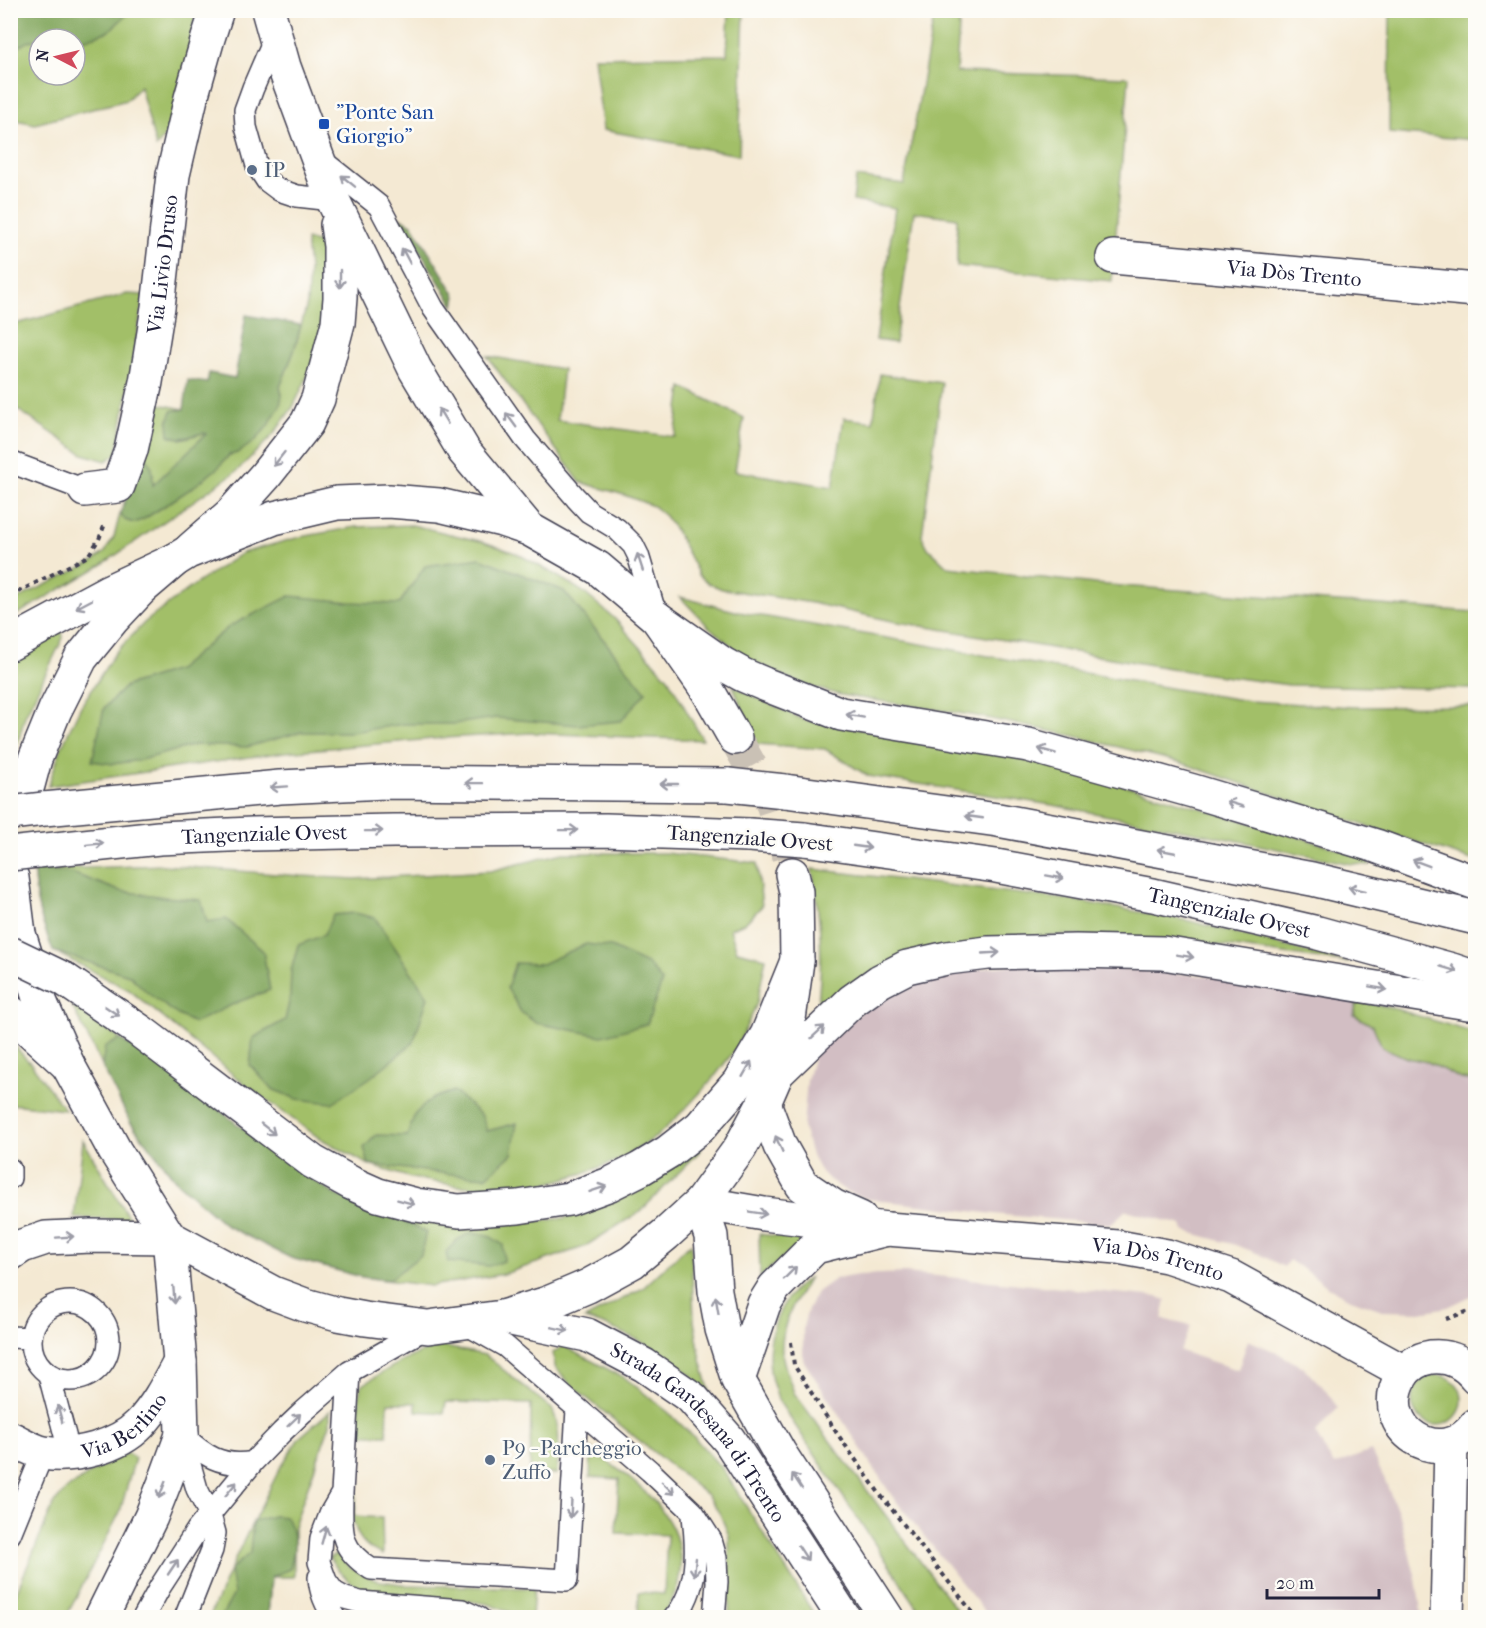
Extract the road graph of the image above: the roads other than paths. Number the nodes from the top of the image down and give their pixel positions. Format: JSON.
{"nodes":[{"id":1,"x":217,"y":10,"type":"edge"},
{"id":2,"x":272,"y":24,"type":"edge"},
{"id":3,"x":317,"y":157,"type":"junction"},
{"id":4,"x":333,"y":200,"type":"junction"},
{"id":5,"x":1113,"y":257,"type":"dead end"},
{"id":6,"x":1476,"y":290,"type":"edge"},
{"id":7,"x":10,"y":462,"type":"edge"},
{"id":8,"x":85,"y":490,"type":"joint"},
{"id":9,"x":529,"y":529,"type":"junction"},
{"id":10,"x":181,"y":556,"type":"junction"},
{"id":11,"x":657,"y":618,"type":"junction"},
{"id":12,"x":10,"y":644,"type":"edge"},
{"id":13,"x":735,"y":738,"type":"tunnel mouth"},
{"id":14,"x":36,"y":797,"type":"junction"},
{"id":15,"x":10,"y":813,"type":"edge"},
{"id":16,"x":20,"y":861,"type":"edge"},
{"id":17,"x":792,"y":874,"type":"tunnel mouth"},
{"id":18,"x":1476,"y":883,"type":"edge"},
{"id":19,"x":1476,"y":918,"type":"edge"},
{"id":20,"x":10,"y":953,"type":"edge"},
{"id":21,"x":797,"y":961,"type":"junction"},
{"id":22,"x":1476,"y":978,"type":"edge"},
{"id":23,"x":1476,"y":1003,"type":"edge"},
{"id":24,"x":10,"y":1012,"type":"edge"},
{"id":25,"x":68,"y":1065,"type":"junction"},
{"id":26,"x":777,"y":1073,"type":"junction"},
{"id":27,"x":764,"y":1103,"type":"junction"},
{"id":28,"x":10,"y":1169,"type":"edge"},
{"id":29,"x":10,"y":1178,"type":"edge"},
{"id":30,"x":700,"y":1203,"type":"junction"},
{"id":31,"x":886,"y":1229,"type":"junction"},
{"id":32,"x":169,"y":1237,"type":"junction"},
{"id":33,"x":10,"y":1254,"type":"edge"},
{"id":34,"x":502,"y":1317,"type":"junction"},
{"id":35,"x":464,"y":1323,"type":"junction"},
{"id":36,"x":428,"y":1328,"type":"junction"},
{"id":37,"x":21,"y":1338,"type":"edge"},
{"id":38,"x":180,"y":1362,"type":"junction"},
{"id":39,"x":349,"y":1372,"type":"junction"},
{"id":40,"x":1404,"y":1372,"type":"junction"},
{"id":41,"x":49,"y":1375,"type":"junction"},
{"id":42,"x":1476,"y":1377,"type":"edge"},
{"id":43,"x":738,"y":1380,"type":"junction"},
{"id":44,"x":577,"y":1409,"type":"junction"},
{"id":45,"x":1463,"y":1434,"type":"edge"},
{"id":46,"x":182,"y":1435,"type":"junction"},
{"id":47,"x":10,"y":1438,"type":"edge"},
{"id":48,"x":56,"y":1453,"type":"junction"},
{"id":49,"x":253,"y":1462,"type":"junction"},
{"id":50,"x":342,"y":1493,"type":"junction"},
{"id":51,"x":693,"y":1512,"type":"junction"},
{"id":52,"x":210,"y":1515,"type":"junction"},
{"id":53,"x":10,"y":1534,"type":"edge"},
{"id":54,"x":319,"y":1562,"type":"junction"},
{"id":55,"x":471,"y":1614,"type":"edge"},
{"id":56,"x":100,"y":1617,"type":"edge"},
{"id":57,"x":143,"y":1617,"type":"edge"},
{"id":58,"x":185,"y":1617,"type":"edge"},
{"id":59,"x":335,"y":1617,"type":"edge"},
{"id":60,"x":674,"y":1617,"type":"edge"},
{"id":61,"x":714,"y":1617,"type":"edge"},
{"id":62,"x":844,"y":1617,"type":"edge"},
{"id":63,"x":887,"y":1617,"type":"edge"},
{"id":64,"x":1447,"y":1617,"type":"edge"}],
"edges":[{"from":1,"to":8,"type":"main road","name":"Via Livio Druso"},
{"from":2,"to":3,"type":"main road"},
{"from":2,"to":4,"type":"lane"},
{"from":3,"to":4,"type":"main road"},
{"from":11,"to":3,"type":"lane","one_way":true},
{"from":9,"to":4,"type":"main road","one_way":true},
{"from":4,"to":10,"type":"main road","one_way":true},
{"from":5,"to":6,"type":"main road","name":"Via Dòs Trento"},
{"from":7,"to":8,"type":"lane"},
{"from":9,"to":10,"type":"main road"},
{"from":9,"to":11,"type":"main road"},
{"from":10,"to":12,"type":"main road","one_way":true},
{"from":10,"to":14,"type":"main road"},
{"from":11,"to":13,"type":"main road"},
{"from":18,"to":11,"type":"main road","one_way":true},
{"from":14,"to":15,"type":"main road","name":"Tangenziale Ovest","bridge":true},
{"from":19,"to":14,"type":"main road","name":"Tangenziale Ovest","one_way":true,"bridge":true},
{"from":16,"to":22,"type":"main road","name":"Tangenziale Ovest","one_way":true,"bridge":true},
{"from":16,"to":25,"type":"main road"},
{"from":17,"to":21,"type":"main road"},
{"from":20,"to":21,"type":"main road","one_way":true,"bridge":true},
{"from":21,"to":26,"type":"main road"},
{"from":26,"to":23,"type":"main road","one_way":true},
{"from":24,"to":25,"type":"main road"},
{"from":25,"to":32,"type":"main road"},
{"from":26,"to":27,"type":"main road"},
{"from":27,"to":30,"type":"main road"},
{"from":31,"to":27,"type":"main road","name":"Via Dòs Trento","one_way":true},
{"from":28,"to":29,"type":"lane"},
{"from":30,"to":31,"type":"main road","name":"Via Dòs Trento","one_way":true},
{"from":30,"to":34,"type":"main road"},
{"from":43,"to":30,"type":"main road","name":"Strada Gardesana di Trento","one_way":true},
{"from":31,"to":40,"type":"main road","name":"Via Dòs Trento"},
{"from":43,"to":31,"type":"main road","one_way":true},
{"from":33,"to":32,"type":"main road","one_way":true},
{"from":32,"to":36,"type":"main road"},
{"from":32,"to":38,"type":"main road","one_way":true},
{"from":34,"to":35,"type":"main road"},
{"from":34,"to":62,"type":"main road","name":"Strada Gardesana di Trento","one_way":true},
{"from":35,"to":36,"type":"main road"},
{"from":35,"to":44,"type":"lane"},
{"from":36,"to":39,"type":"lane"},
{"from":37,"to":41,"type":"lane"},
{"from":37,"to":41,"type":"lane"},
{"from":38,"to":46,"type":"main road"},
{"from":38,"to":48,"type":"main road","name":"Via Berlino"},
{"from":49,"to":39,"type":"lane","one_way":true},
{"from":39,"to":50,"type":"lane"},
{"from":40,"to":42,"type":"main road"},
{"from":40,"to":45,"type":"main road"},
{"from":48,"to":41,"type":"lane","one_way":true},
{"from":63,"to":43,"type":"main road","name":"Strada Gardesana di Trento","one_way":true},
{"from":44,"to":50,"type":"lane","one_way":true},
{"from":44,"to":51,"type":"lane","one_way":true},
{"from":45,"to":64,"type":"main road"},
{"from":46,"to":49,"type":"lane"},
{"from":46,"to":52,"type":"lane"},
{"from":46,"to":56,"type":"main road","one_way":true},
{"from":47,"to":48,"type":"main road","name":"Via Berlino"},
{"from":48,"to":53,"type":"lane","name":"Via Berlino"},
{"from":52,"to":49,"type":"lane","one_way":true},
{"from":54,"to":50,"type":"lane","one_way":true},
{"from":51,"to":60,"type":"lane","one_way":true},
{"from":51,"to":61,"type":"lane"},
{"from":57,"to":52,"type":"lane","one_way":true},
{"from":52,"to":58,"type":"lane"},
{"from":54,"to":55,"type":"lane"},
{"from":54,"to":59,"type":"lane"}]}
